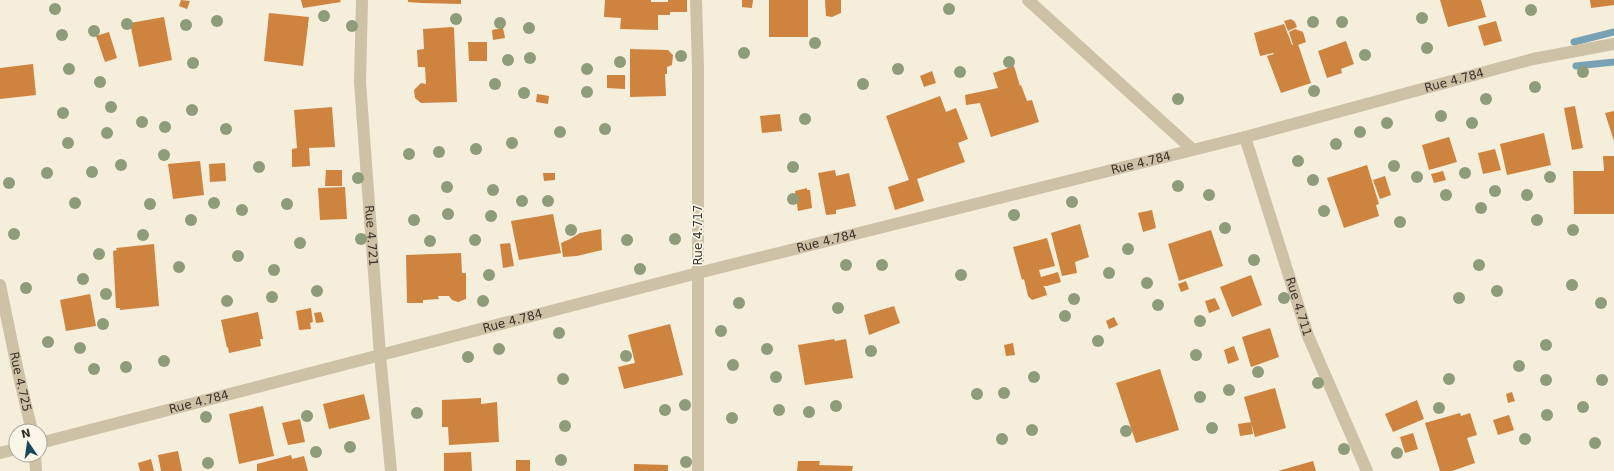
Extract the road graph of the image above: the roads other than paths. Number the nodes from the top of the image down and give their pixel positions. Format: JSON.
{"nodes":[{"id":1,"x":362,"y":0,"type":"edge"},
{"id":2,"x":696,"y":0,"type":"edge"},
{"id":3,"x":1028,"y":0,"type":"edge"},
{"id":4,"x":1614,"y":44,"type":"edge"},
{"id":5,"x":1245,"y":137,"type":"junction"},
{"id":6,"x":1192,"y":149,"type":"junction"},
{"id":7,"x":698,"y":273,"type":"junction"},
{"id":8,"x":0,"y":285,"type":"edge"},
{"id":9,"x":380,"y":355,"type":"junction"},
{"id":10,"x":30,"y":423,"type":"edge"},
{"id":11,"x":48,"y":441,"type":"edge"},
{"id":12,"x":391,"y":471,"type":"edge"},
{"id":13,"x":698,"y":471,"type":"edge"},
{"id":14,"x":1367,"y":471,"type":"edge"}],
"edges":[{"from":1,"to":9,"type":"street","name":"Rue 4.721"},
{"from":2,"to":7,"type":"street","name":"Rue 4.717"},
{"from":3,"to":6,"type":"street"},
{"from":4,"to":5,"type":"street","name":"Rue 4.784"},
{"from":5,"to":6,"type":"street","name":"Rue 4.784"},
{"from":5,"to":14,"type":"street","name":"Rue 4.711"},
{"from":6,"to":7,"type":"street","name":"Rue 4.784"},
{"from":7,"to":9,"type":"street","name":"Rue 4.784"},
{"from":7,"to":13,"type":"street","name":"Rue 4.717"},
{"from":8,"to":10,"type":"street","name":"Rue 4.725"},
{"from":9,"to":11,"type":"street","name":"Rue 4.784"},
{"from":9,"to":12,"type":"street","name":"Rue 4.721"}]}
